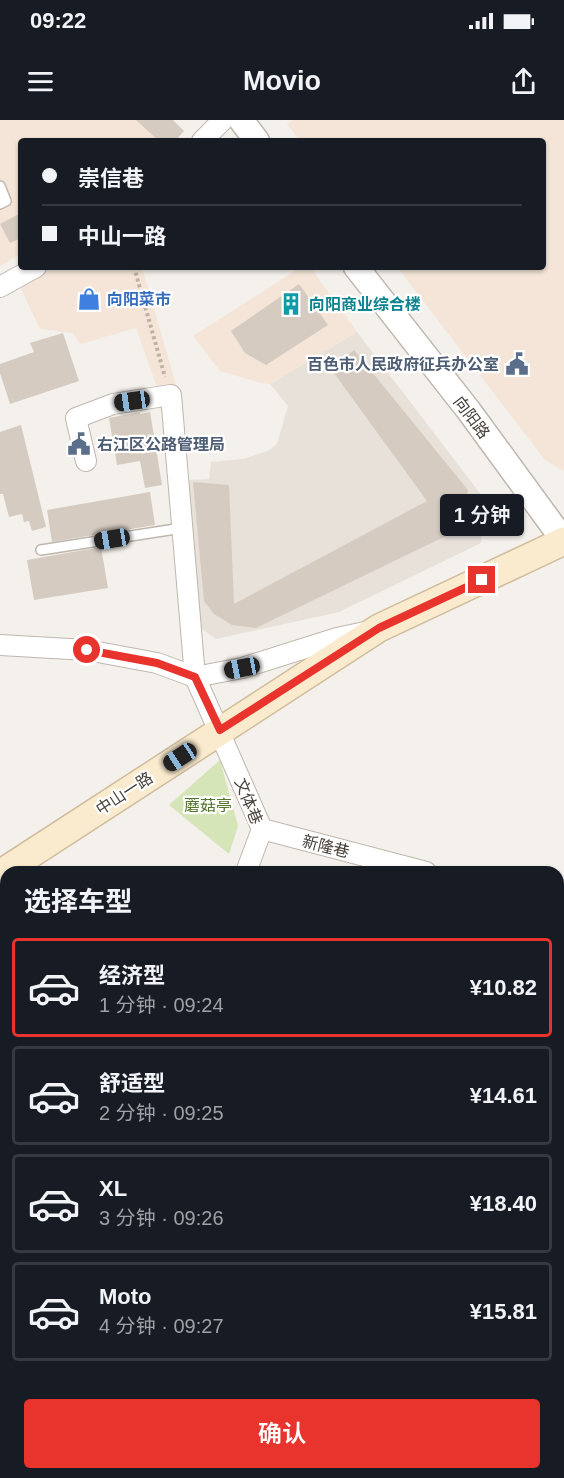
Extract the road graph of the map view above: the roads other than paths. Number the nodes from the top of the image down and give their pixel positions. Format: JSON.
{"nodes":[{"id":1,"x":223,"y":120,"type":"edge"},
{"id":2,"x":241,"y":120,"type":"edge"},
{"id":3,"x":205,"y":138,"type":"edge"},
{"id":4,"x":255,"y":138,"type":"edge"},
{"id":5,"x":0,"y":186,"type":"edge"},
{"id":6,"x":0,"y":204,"type":"edge"},
{"id":7,"x":30,"y":270,"type":"edge"},
{"id":8,"x":358,"y":270,"type":"edge"},
{"id":9,"x":0,"y":286,"type":"edge"},
{"id":10,"x":87,"y":461,"type":"dead end"},
{"id":11,"x":182,"y":528,"type":"junction"},
{"id":12,"x":564,"y":541,"type":"edge"},
{"id":13,"x":41,"y":550,"type":"dead end"},
{"id":14,"x":379,"y":628,"type":"junction"},
{"id":15,"x":0,"y":645,"type":"edge"},
{"id":16,"x":195,"y":677,"type":"junction"},
{"id":17,"x":220,"y":730,"type":"junction"},
{"id":18,"x":262,"y":829,"type":"junction"},
{"id":19,"x":12,"y":866,"type":"edge"},
{"id":20,"x":248,"y":866,"type":"edge"},
{"id":21,"x":403,"y":866,"type":"edge"}],
"edges":[{"from":1,"to":3,"type":"street"},
{"from":2,"to":4,"type":"street"},
{"from":5,"to":6,"type":"lane"},
{"from":7,"to":9,"type":"street"},
{"from":8,"to":12,"type":"street","name":"向阳路"},
{"from":10,"to":11,"type":"street"},
{"from":11,"to":13,"type":"lane"},
{"from":11,"to":16,"type":"street"},
{"from":12,"to":14,"type":"main road","name":"中山一路"},
{"from":14,"to":16,"type":"street"},
{"from":14,"to":17,"type":"main road","name":"中山一路"},
{"from":15,"to":16,"type":"street"},
{"from":16,"to":17,"type":"street","name":"文体巷"},
{"from":17,"to":18,"type":"street","name":"文体巷"},
{"from":17,"to":19,"type":"main road","name":"中山一路"},
{"from":18,"to":20,"type":"street","name":"文体巷"},
{"from":18,"to":21,"type":"street","name":"新隆巷"}]}
